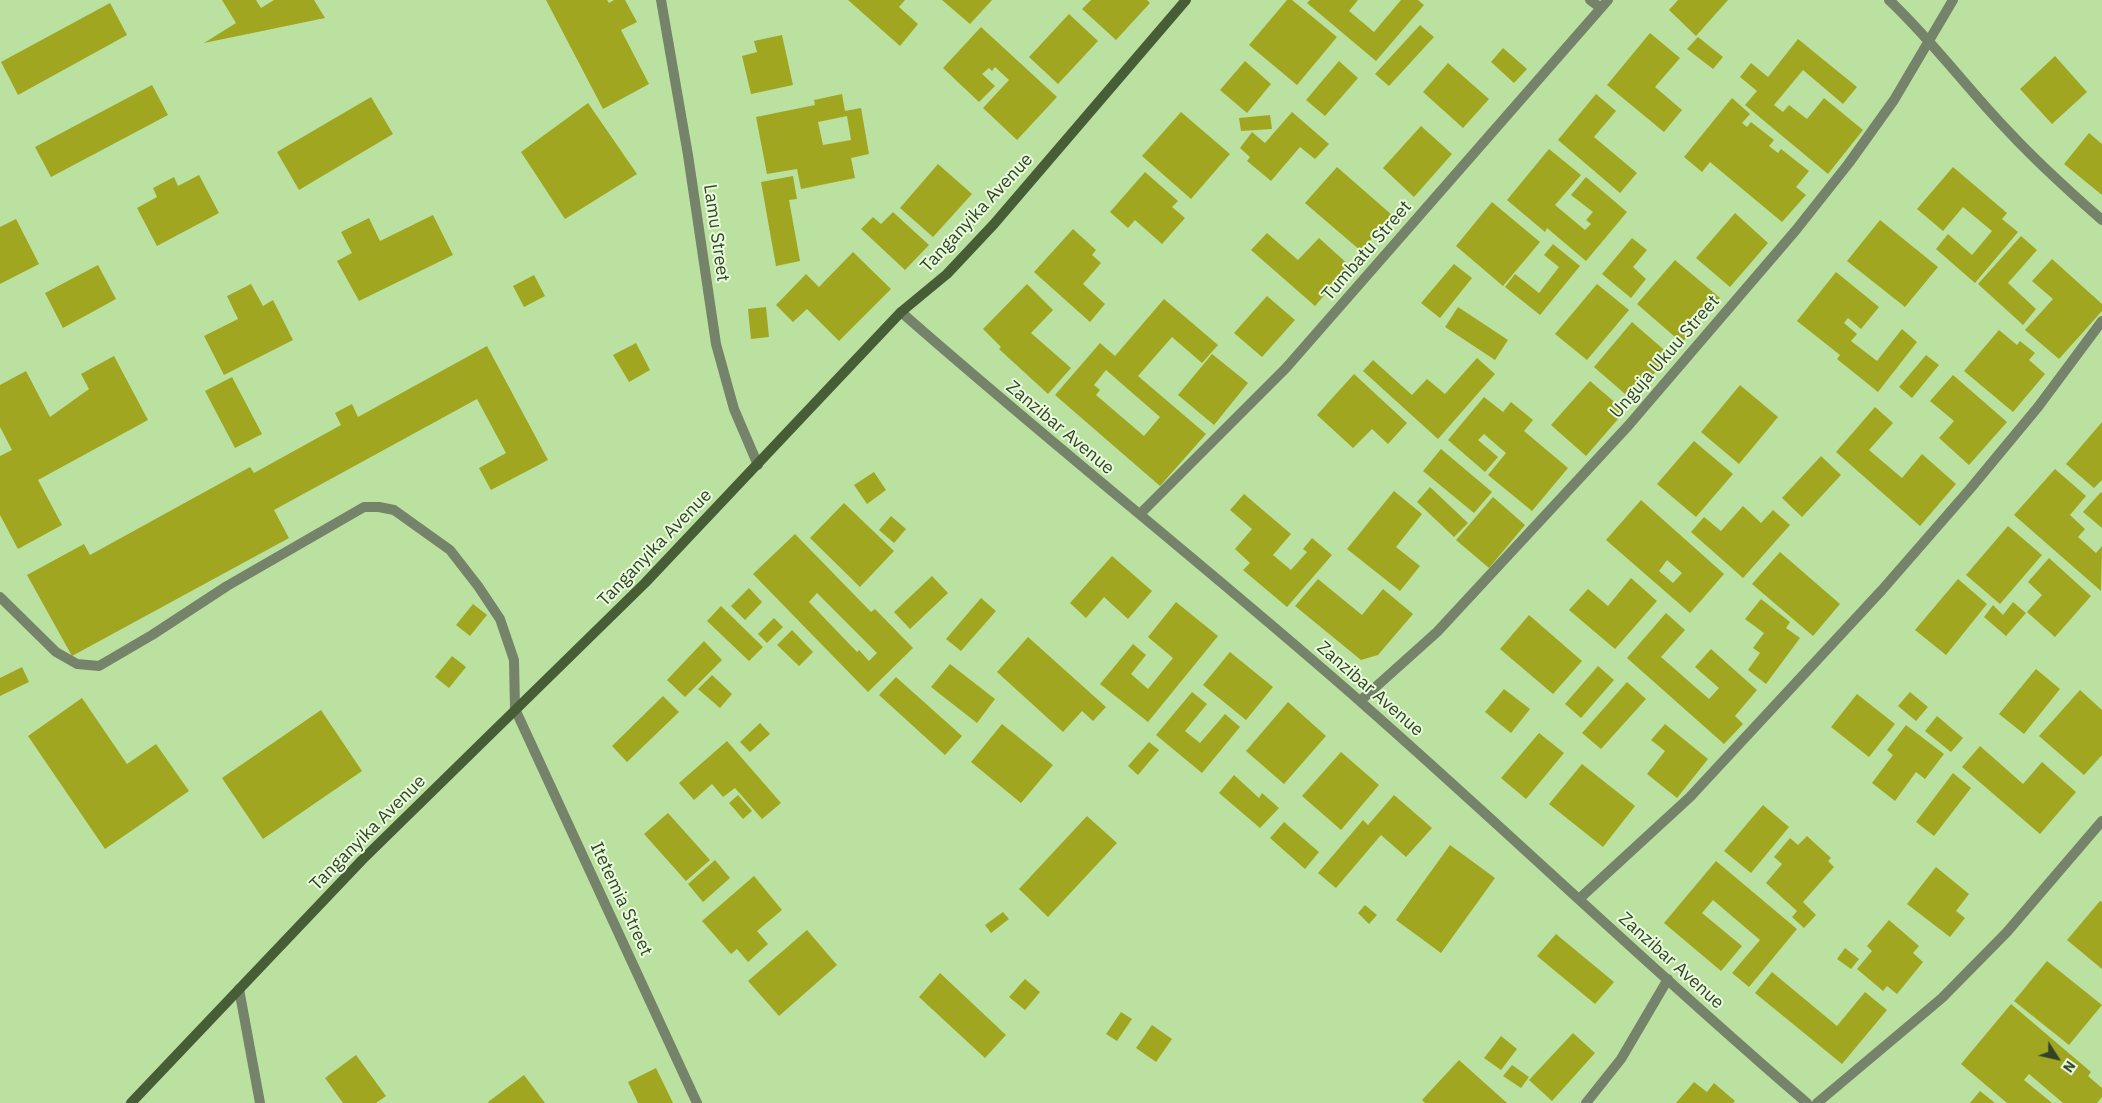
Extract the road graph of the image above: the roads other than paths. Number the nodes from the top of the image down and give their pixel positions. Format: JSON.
{"nodes":[{"id":1,"x":660,"y":0,"type":"edge"},
{"id":2,"x":1186,"y":0,"type":"edge"},
{"id":3,"x":1590,"y":0,"type":"edge"},
{"id":4,"x":1608,"y":0,"type":"edge"},
{"id":5,"x":1889,"y":0,"type":"edge"},
{"id":6,"x":1953,"y":0,"type":"edge"},
{"id":7,"x":1601,"y":8,"type":"junction"},
{"id":8,"x":1930,"y":41,"type":"junction"},
{"id":9,"x":2102,"y":220,"type":"edge"},
{"id":10,"x":900,"y":312,"type":"junction"},
{"id":11,"x":2102,"y":321,"type":"edge"},
{"id":12,"x":758,"y":465,"type":"junction"},
{"id":13,"x":1140,"y":514,"type":"junction"},
{"id":14,"x":0,"y":597,"type":"edge"},
{"id":15,"x":1360,"y":701,"type":"junction"},
{"id":16,"x":515,"y":708,"type":"junction"},
{"id":17,"x":2102,"y":821,"type":"edge"},
{"id":18,"x":1579,"y":899,"type":"junction"},
{"id":19,"x":1668,"y":979,"type":"junction"},
{"id":20,"x":239,"y":989,"type":"junction"},
{"id":21,"x":131,"y":1103,"type":"edge"},
{"id":22,"x":260,"y":1103,"type":"edge"},
{"id":23,"x":697,"y":1103,"type":"edge"},
{"id":24,"x":1586,"y":1103,"type":"edge"},
{"id":25,"x":1808,"y":1103,"type":"edge"},
{"id":26,"x":1817,"y":1103,"type":"edge"}],
"edges":[{"from":1,"to":12,"type":"street","name":"Lamu Street"},
{"from":2,"to":10,"type":"main road","name":"Tanganyika Avenue"},
{"from":3,"to":7,"type":"street"},
{"from":4,"to":7,"type":"street","name":"Tumbatu Street"},
{"from":5,"to":8,"type":"street"},
{"from":6,"to":8,"type":"street","name":"Unguja Ukuu Street"},
{"from":7,"to":13,"type":"street","name":"Tumbatu Street"},
{"from":8,"to":9,"type":"street"},
{"from":8,"to":15,"type":"street","name":"Unguja Ukuu Street"},
{"from":10,"to":12,"type":"main road","name":"Tanganyika Avenue"},
{"from":10,"to":13,"type":"street","name":"Zanzibar Avenue"},
{"from":11,"to":18,"type":"street"},
{"from":12,"to":16,"type":"main road","name":"Tanganyika Avenue"},
{"from":13,"to":15,"type":"street","name":"Zanzibar Avenue"},
{"from":14,"to":16,"type":"street"},
{"from":15,"to":18,"type":"street","name":"Zanzibar Avenue"},
{"from":16,"to":20,"type":"main road","name":"Tanganyika Avenue"},
{"from":16,"to":23,"type":"street","name":"Itetemia Street"},
{"from":17,"to":26,"type":"street"},
{"from":18,"to":19,"type":"street","name":"Zanzibar Avenue"},
{"from":19,"to":24,"type":"street"},
{"from":19,"to":25,"type":"street","name":"Zanzibar Avenue"},
{"from":20,"to":21,"type":"main road","name":"Tanganyika Avenue"},
{"from":20,"to":22,"type":"street"}]}
